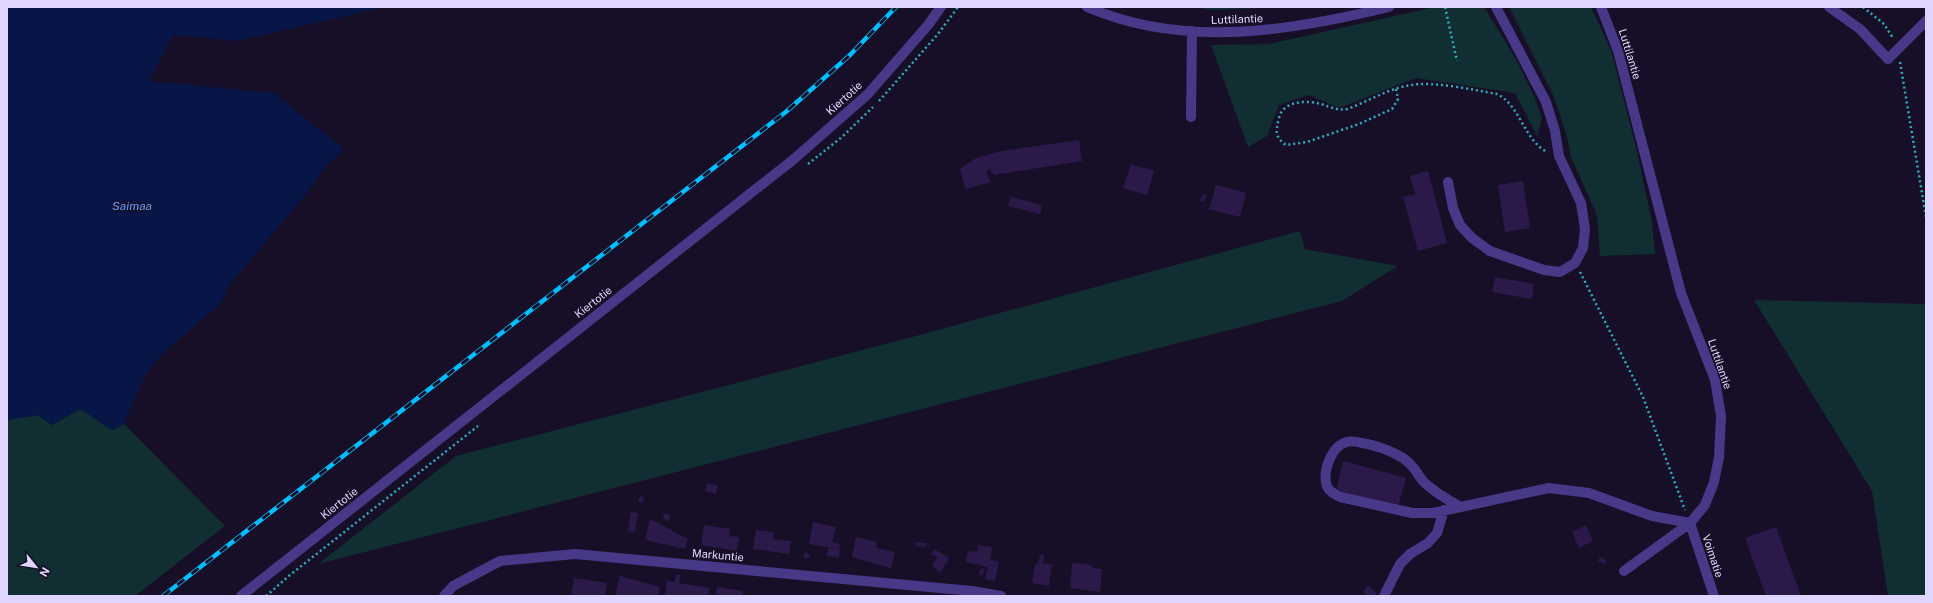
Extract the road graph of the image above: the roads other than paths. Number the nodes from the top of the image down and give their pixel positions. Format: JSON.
{"nodes":[{"id":1,"x":941,"y":7,"type":"edge"},
{"id":2,"x":1087,"y":7,"type":"edge"},
{"id":3,"x":1389,"y":7,"type":"edge"},
{"id":4,"x":1496,"y":7,"type":"edge"},
{"id":5,"x":1600,"y":7,"type":"edge"},
{"id":6,"x":1829,"y":7,"type":"edge"},
{"id":7,"x":1926,"y":21,"type":"edge"},
{"id":8,"x":1192,"y":31,"type":"junction"},
{"id":9,"x":1191,"y":117,"type":"dead end"},
{"id":10,"x":1448,"y":182,"type":"dead end"},
{"id":11,"x":1459,"y":506,"type":"junction"},
{"id":12,"x":1444,"y":510,"type":"junction"},
{"id":13,"x":1690,"y":523,"type":"junction"},
{"id":14,"x":1624,"y":571,"type":"dead end"},
{"id":15,"x":241,"y":596,"type":"edge"},
{"id":16,"x":444,"y":596,"type":"edge"},
{"id":17,"x":1001,"y":596,"type":"edge"},
{"id":18,"x":1384,"y":596,"type":"edge"},
{"id":19,"x":1714,"y":596,"type":"edge"}],
"edges":[{"from":1,"to":15,"type":"street","name":"Kiertotie"},
{"from":2,"to":8,"type":"street","name":"Luttilantie"},
{"from":3,"to":8,"type":"street","name":"Luttilantie"},
{"from":4,"to":10,"type":"street"},
{"from":5,"to":13,"type":"street","name":"Luttilantie"},
{"from":6,"to":7,"type":"street"},
{"from":8,"to":9,"type":"street"},
{"from":11,"to":12,"type":"street"},
{"from":11,"to":12,"type":"street"},
{"from":11,"to":13,"type":"street"},
{"from":12,"to":18,"type":"street"},
{"from":13,"to":14,"type":"street","name":"Luttilantie"},
{"from":13,"to":19,"type":"street","name":"Voimatie"},
{"from":16,"to":17,"type":"street","name":"Markuntie"}]}
